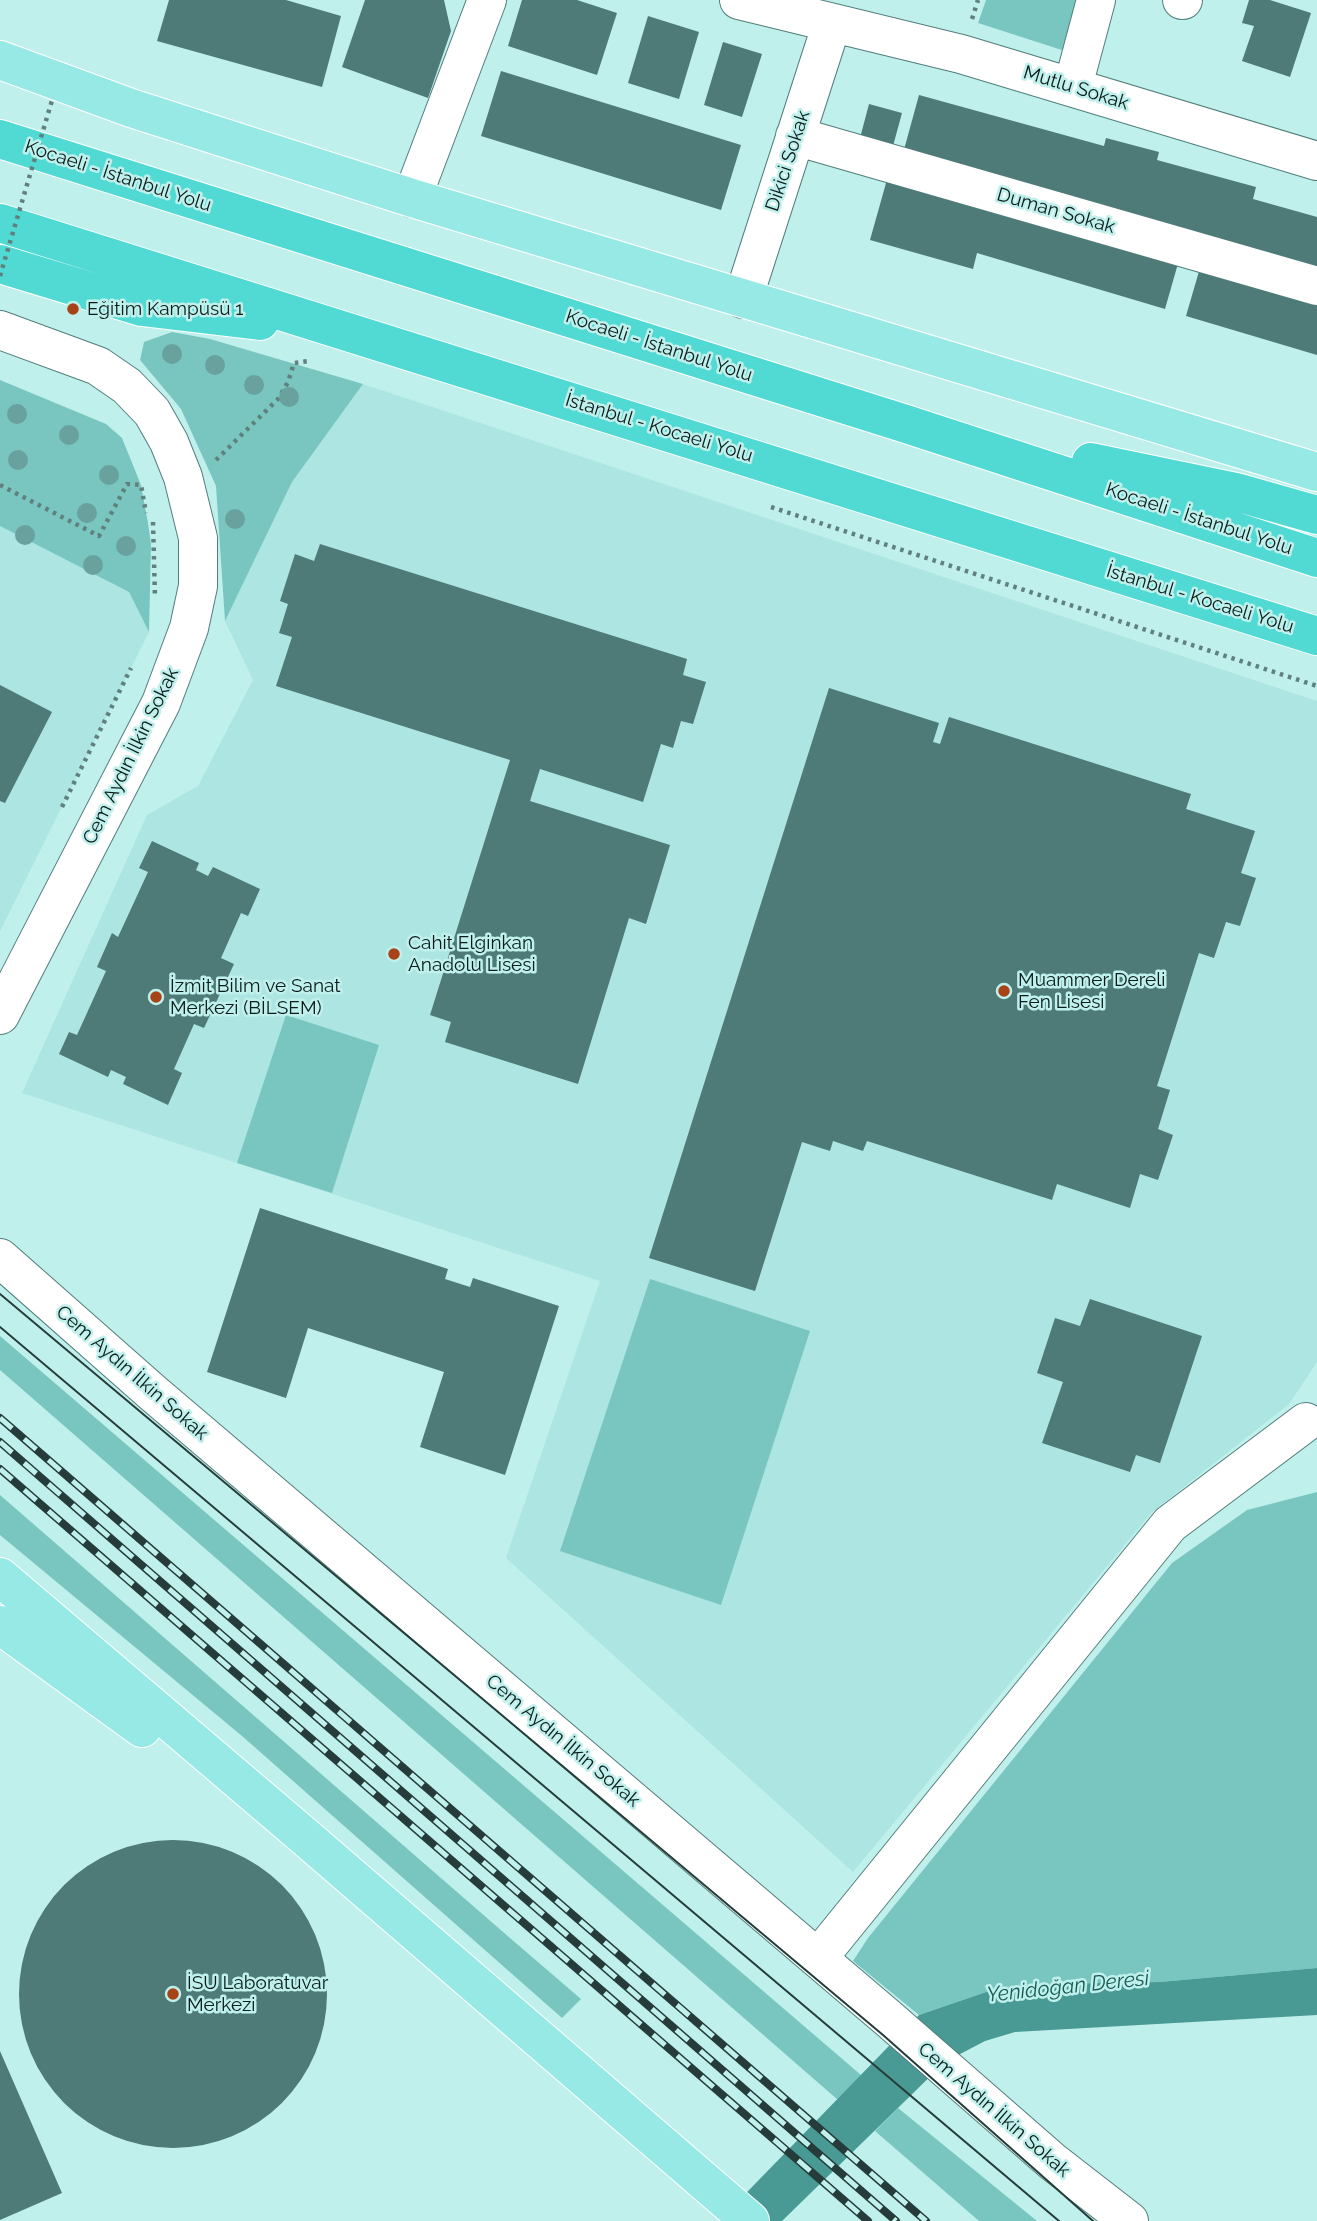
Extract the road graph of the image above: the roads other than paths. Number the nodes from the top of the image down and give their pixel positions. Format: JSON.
{"nodes":[{"id":1,"x":486,"y":0,"type":"edge"},
{"id":2,"x":739,"y":0,"type":"edge"},
{"id":3,"x":1096,"y":0,"type":"edge"},
{"id":4,"x":818,"y":14,"type":"edge"},
{"id":5,"x":0,"y":60,"type":"edge"},
{"id":6,"x":1073,"y":86,"type":"junction"},
{"id":7,"x":795,"y":136,"type":"junction"},
{"id":8,"x":0,"y":139,"type":"edge"},
{"id":9,"x":1317,"y":161,"type":"edge"},
{"id":10,"x":412,"y":198,"type":"junction"},
{"id":11,"x":0,"y":223,"type":"edge"},
{"id":12,"x":0,"y":264,"type":"edge"},
{"id":13,"x":1317,"y":286,"type":"edge"},
{"id":14,"x":743,"y":299,"type":"junction"},
{"id":15,"x":0,"y":330,"type":"edge"},
{"id":16,"x":355,"y":333,"type":"junction"},
{"id":17,"x":903,"y":423,"type":"junction"},
{"id":18,"x":1317,"y":472,"type":"edge"},
{"id":19,"x":1317,"y":515,"type":"edge"},
{"id":20,"x":1317,"y":558,"type":"edge"},
{"id":21,"x":1317,"y":636,"type":"edge"},
{"id":22,"x":0,"y":1015,"type":"edge"},
{"id":23,"x":0,"y":1258,"type":"edge"},
{"id":24,"x":1306,"y":1422,"type":"dead end"},
{"id":25,"x":0,"y":1577,"type":"edge"},
{"id":26,"x":0,"y":1625,"type":"edge"},
{"id":27,"x":304,"y":1836,"type":"junction"},
{"id":28,"x":818,"y":1958,"type":"junction"},
{"id":29,"x":750,"y":2221,"type":"edge"},
{"id":30,"x":1129,"y":2221,"type":"edge"}],
"edges":[{"from":1,"to":10,"type":"street"},
{"from":2,"to":4,"type":"street","name":"Mutlu Sokak"},
{"from":3,"to":6,"type":"street"},
{"from":4,"to":6,"type":"street","name":"Mutlu Sokak"},
{"from":4,"to":7,"type":"street","name":"Dikici Sokak"},
{"from":5,"to":10,"type":"main road"},
{"from":6,"to":9,"type":"street","name":"Mutlu Sokak"},
{"from":7,"to":13,"type":"street","name":"Duman Sokak"},
{"from":7,"to":14,"type":"street","name":"Dikici Sokak"},
{"from":8,"to":17,"type":"highway","name":"Kocaeli - İstanbul Yolu"},
{"from":10,"to":14,"type":"main road"},
{"from":11,"to":16,"type":"highway","name":"İstanbul - Kocaeli Yolu"},
{"from":12,"to":16,"type":"highway"},
{"from":14,"to":18,"type":"main road"},
{"from":15,"to":22,"type":"street","name":"Cem Aydın İlkin Sokak"},
{"from":16,"to":21,"type":"highway","name":"İstanbul - Kocaeli Yolu"},
{"from":17,"to":19,"type":"highway"},
{"from":17,"to":20,"type":"highway","name":"Kocaeli - İstanbul Yolu"},
{"from":23,"to":28,"type":"street","name":"Cem Aydın İlkin Sokak"},
{"from":24,"to":28,"type":"street"},
{"from":25,"to":27,"type":"main road"},
{"from":26,"to":27,"type":"main road"},
{"from":27,"to":29,"type":"main road"},
{"from":28,"to":30,"type":"street","name":"Cem Aydın İlkin Sokak"}]}
